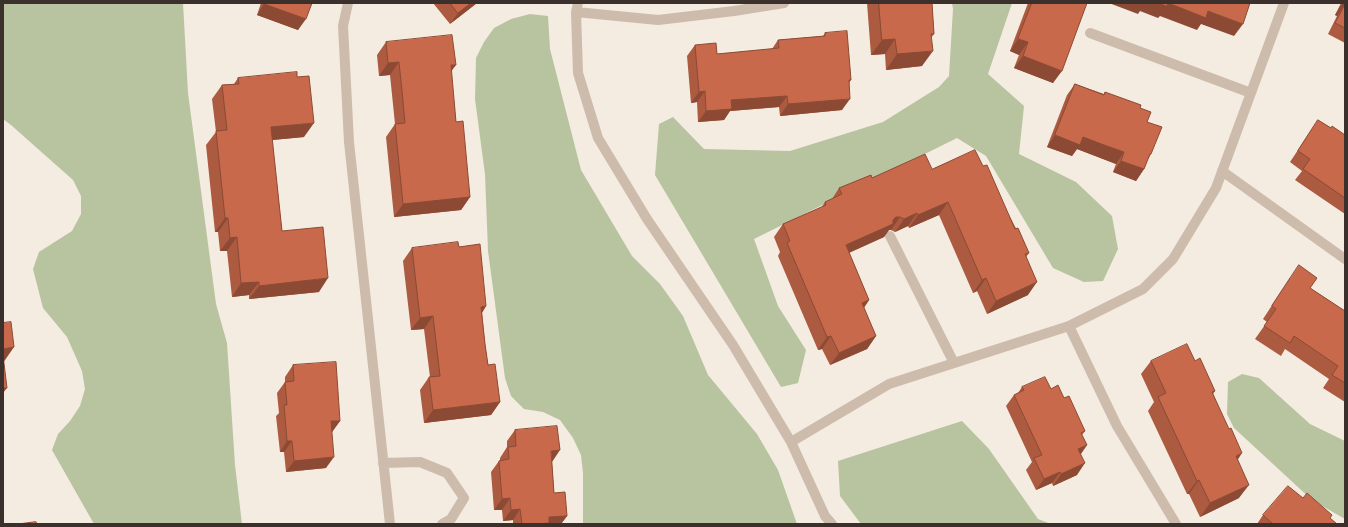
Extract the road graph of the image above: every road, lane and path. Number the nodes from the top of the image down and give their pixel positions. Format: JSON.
{"nodes":[{"id":1,"x":348,"y":3,"type":"edge"},
{"id":2,"x":784,"y":3,"type":"edge"},
{"id":3,"x":1284,"y":3,"type":"edge"},
{"id":4,"x":577,"y":7,"type":"edge"},
{"id":5,"x":1090,"y":33,"type":"dead end"},
{"id":6,"x":1250,"y":93,"type":"junction"},
{"id":7,"x":1222,"y":171,"type":"junction"},
{"id":8,"x":890,"y":236,"type":"edge"},
{"id":9,"x":1345,"y":259,"type":"edge"},
{"id":10,"x":1069,"y":326,"type":"junction"},
{"id":11,"x":954,"y":363,"type":"junction"},
{"id":12,"x":791,"y":442,"type":"junction"},
{"id":13,"x":383,"y":463,"type":"junction"},
{"id":14,"x":390,"y":524,"type":"edge"},
{"id":15,"x":442,"y":524,"type":"edge"},
{"id":16,"x":832,"y":524,"type":"edge"},
{"id":17,"x":1176,"y":524,"type":"edge"}],
"edges":[{"from":1,"to":13,"type":"street"},
{"from":2,"to":4,"type":"street"},
{"from":3,"to":6,"type":"street"},
{"from":4,"to":12,"type":"street"},
{"from":5,"to":6,"type":"street"},
{"from":6,"to":7,"type":"street"},
{"from":7,"to":9,"type":"street"},
{"from":7,"to":10,"type":"street"},
{"from":8,"to":11,"type":"street"},
{"from":10,"to":11,"type":"street"},
{"from":10,"to":17,"type":"street"},
{"from":11,"to":12,"type":"street"},
{"from":12,"to":16,"type":"street"},
{"from":13,"to":14,"type":"street"},
{"from":13,"to":15,"type":"street"}]}
